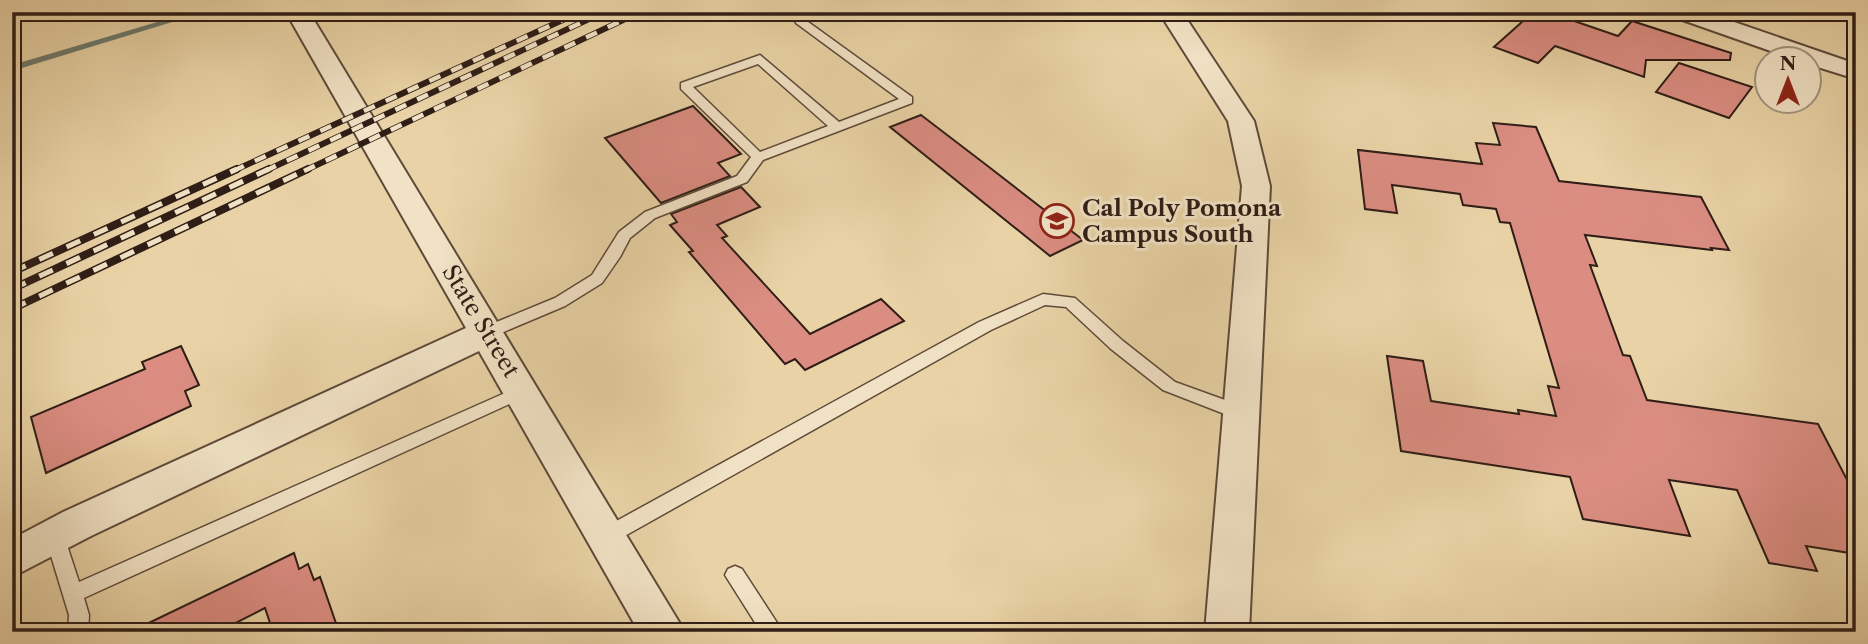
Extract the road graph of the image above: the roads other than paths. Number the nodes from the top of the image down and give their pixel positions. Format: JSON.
{"nodes":[{"id":1,"x":297,"y":12,"type":"edge"},
{"id":2,"x":794,"y":12,"type":"edge"},
{"id":3,"x":1170,"y":12,"type":"edge"},
{"id":4,"x":1682,"y":12,"type":"edge"},
{"id":5,"x":1856,"y":72,"type":"edge"},
{"id":6,"x":837,"y":127,"type":"junction"},
{"id":7,"x":758,"y":157,"type":"junction"},
{"id":8,"x":488,"y":332,"type":"junction"},
{"id":9,"x":523,"y":391,"type":"junction"},
{"id":10,"x":1241,"y":412,"type":"junction"},
{"id":11,"x":55,"y":536,"type":"junction"},
{"id":12,"x":607,"y":536,"type":"junction"},
{"id":13,"x":12,"y":559,"type":"edge"},
{"id":14,"x":735,"y":575,"type":"dead end"},
{"id":15,"x":72,"y":594,"type":"junction"},
{"id":16,"x":78,"y":632,"type":"edge"},
{"id":17,"x":663,"y":632,"type":"edge"},
{"id":18,"x":773,"y":632,"type":"edge"},
{"id":19,"x":1227,"y":632,"type":"edge"}],
"edges":[{"from":1,"to":8,"type":"street","name":"State Street"},
{"from":2,"to":6,"type":"lane"},
{"from":3,"to":10,"type":"street"},
{"from":4,"to":5,"type":"street"},
{"from":6,"to":7,"type":"lane"},
{"from":6,"to":7,"type":"lane"},
{"from":7,"to":8,"type":"lane"},
{"from":8,"to":9,"type":"street","name":"State Street"},
{"from":8,"to":11,"type":"street"},
{"from":9,"to":12,"type":"street","name":"State Street"},
{"from":9,"to":15,"type":"lane"},
{"from":10,"to":12,"type":"lane"},
{"from":10,"to":19,"type":"street"},
{"from":11,"to":13,"type":"street"},
{"from":11,"to":15,"type":"lane"},
{"from":12,"to":17,"type":"street","name":"State Street"},
{"from":14,"to":18,"type":"lane"},
{"from":15,"to":16,"type":"lane"}]}
